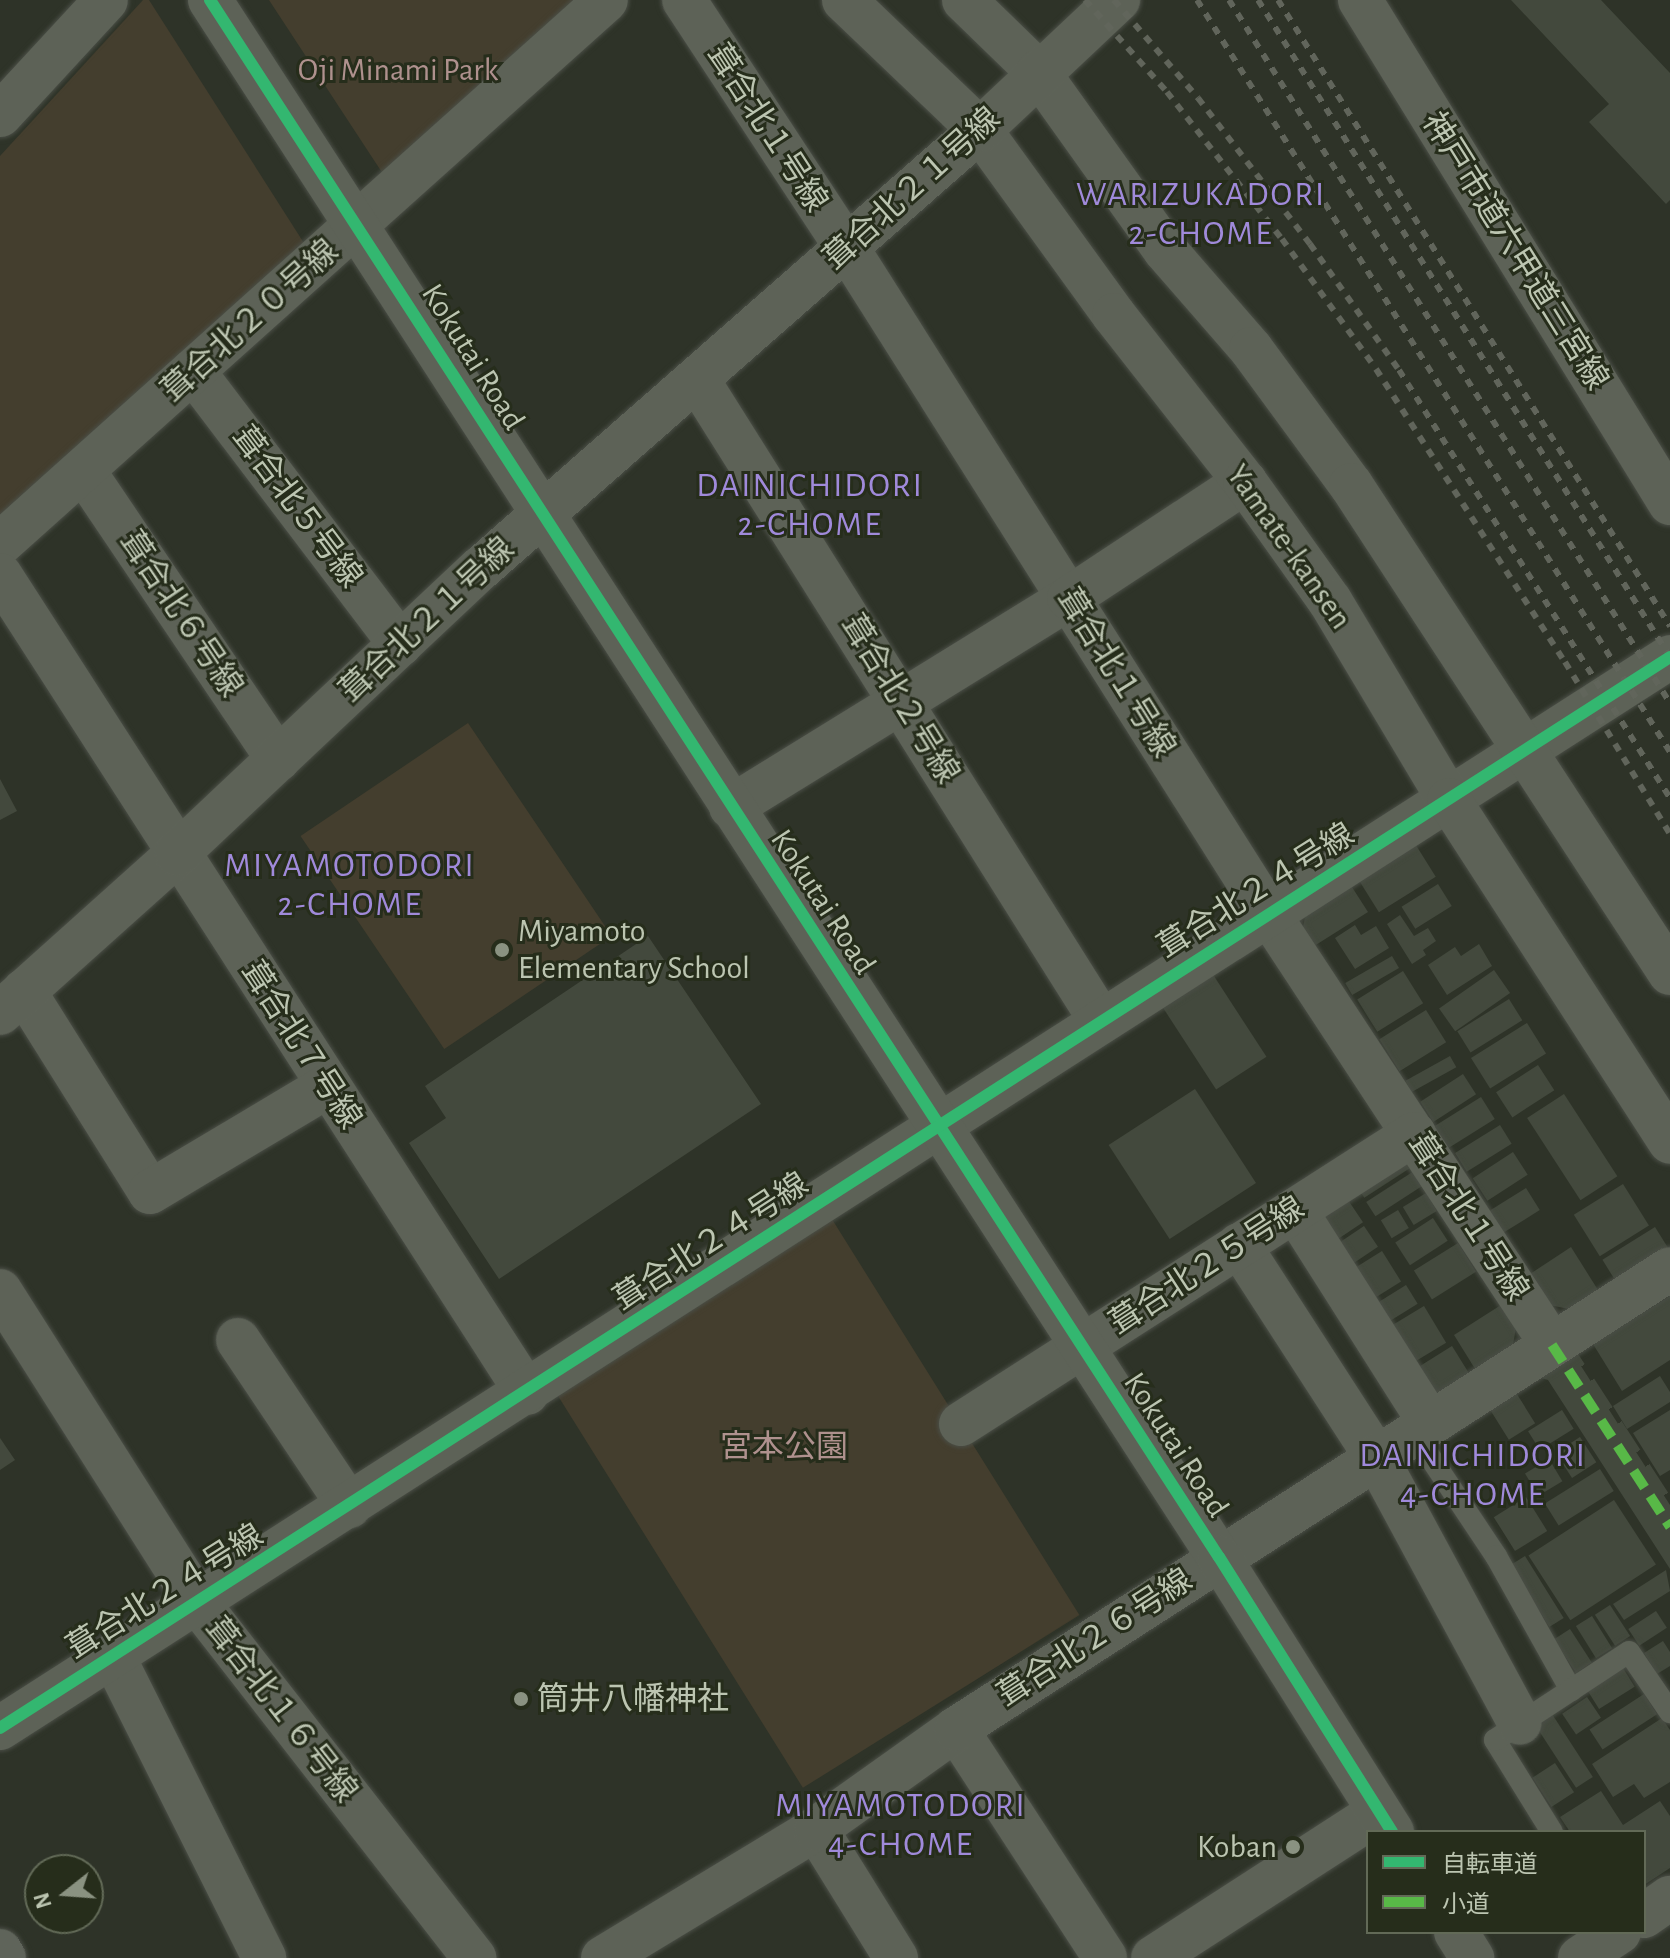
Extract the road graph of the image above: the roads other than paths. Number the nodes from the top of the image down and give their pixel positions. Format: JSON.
{"nodes":[{"id":1,"x":106,"y":0,"type":"edge"},
{"id":2,"x":210,"y":0,"type":"edge"},
{"id":3,"x":606,"y":0,"type":"edge"},
{"id":4,"x":684,"y":0,"type":"edge"},
{"id":5,"x":844,"y":0,"type":"edge"},
{"id":6,"x":964,"y":0,"type":"edge"},
{"id":7,"x":1118,"y":0,"type":"edge"},
{"id":8,"x":1360,"y":0,"type":"edge"},
{"id":9,"x":1038,"y":72,"type":"junction"},
{"id":10,"x":0,"y":115,"type":"edge"},
{"id":11,"x":980,"y":130,"type":"junction"},
{"id":12,"x":358,"y":224,"type":"junction"},
{"id":13,"x":847,"y":248,"type":"junction"},
{"id":14,"x":193,"y":371,"type":"junction"},
{"id":15,"x":697,"y":379,"type":"junction"},
{"id":16,"x":83,"y":470,"type":"junction"},
{"id":17,"x":1245,"y":482,"type":"junction"},
{"id":18,"x":1670,"y":503,"type":"edge"},
{"id":19,"x":542,"y":514,"type":"junction"},
{"id":20,"x":0,"y":544,"type":"edge"},
{"id":21,"x":0,"y":575,"type":"edge"},
{"id":22,"x":1069,"y":598,"type":"junction"},
{"id":23,"x":400,"y":644,"type":"junction"},
{"id":24,"x":1670,"y":657,"type":"edge"},
{"id":25,"x":902,"y":701,"type":"junction"},
{"id":26,"x":1526,"y":750,"type":"junction"},
{"id":27,"x":278,"y":759,"type":"junction"},
{"id":28,"x":1449,"y":800,"type":"junction"},
{"id":29,"x":731,"y":807,"type":"junction"},
{"id":30,"x":177,"y":854,"type":"junction"},
{"id":31,"x":1268,"y":913,"type":"junction"},
{"id":32,"x":1670,"y":973,"type":"edge"},
{"id":33,"x":12,"y":1002,"type":"edge"},
{"id":34,"x":1101,"y":1021,"type":"junction"},
{"id":35,"x":328,"y":1086,"type":"junction"},
{"id":36,"x":937,"y":1127,"type":"junction"},
{"id":37,"x":1414,"y":1134,"type":"junction"},
{"id":38,"x":1670,"y":1142,"type":"edge"},
{"id":39,"x":1295,"y":1210,"type":"junction"},
{"id":40,"x":1239,"y":1245,"type":"junction"},
{"id":41,"x":1670,"y":1269,"type":"edge"},
{"id":42,"x":0,"y":1291,"type":"edge"},
{"id":43,"x":238,"y":1340,"type":"dead end"},
{"id":44,"x":1552,"y":1345,"type":"junction"},
{"id":45,"x":1081,"y":1346,"type":"junction"},
{"id":46,"x":527,"y":1393,"type":"junction"},
{"id":47,"x":961,"y":1424,"type":"dead end"},
{"id":48,"x":1422,"y":1428,"type":"junction"},
{"id":49,"x":1376,"y":1457,"type":"junction"},
{"id":50,"x":349,"y":1506,"type":"junction"},
{"id":51,"x":1219,"y":1557,"type":"junction"},
{"id":52,"x":198,"y":1603,"type":"junction"},
{"id":53,"x":113,"y":1656,"type":"junction"},
{"id":54,"x":1571,"y":1690,"type":"junction"},
{"id":55,"x":1670,"y":1712,"type":"edge"},
{"id":56,"x":1520,"y":1723,"type":"junction"},
{"id":57,"x":0,"y":1728,"type":"edge"},
{"id":58,"x":956,"y":1729,"type":"junction"},
{"id":59,"x":1386,"y":1822,"type":"edge"},
{"id":60,"x":816,"y":1829,"type":"junction"},
{"id":61,"x":1551,"y":1830,"type":"edge"},
{"id":62,"x":1366,"y":1834,"type":"edge"},
{"id":63,"x":1457,"y":1934,"type":"edge"},
{"id":64,"x":1621,"y":1934,"type":"edge"},
{"id":65,"x":0,"y":1951,"type":"edge"},
{"id":66,"x":4,"y":1958,"type":"edge"},
{"id":67,"x":264,"y":1958,"type":"edge"},
{"id":68,"x":474,"y":1958,"type":"edge"},
{"id":69,"x":603,"y":1958,"type":"edge"},
{"id":70,"x":896,"y":1958,"type":"edge"},
{"id":71,"x":1105,"y":1958,"type":"edge"},
{"id":72,"x":1153,"y":1958,"type":"edge"},
{"id":73,"x":1472,"y":1958,"type":"edge"},
{"id":74,"x":1580,"y":1958,"type":"edge"}],
"edges":[{"from":1,"to":10,"type":"street"},
{"from":2,"to":12,"type":"street","name":"Kokutai Road"},
{"from":3,"to":12,"type":"street","name":"葺合北２０号線"},
{"from":4,"to":13,"type":"street","name":"葺合北１号線"},
{"from":5,"to":11,"type":"street","name":"Yamate-kansen"},
{"from":6,"to":9,"type":"street"},
{"from":7,"to":9,"type":"street","name":"葺合北２１号線"},
{"from":8,"to":18,"type":"street","name":"神戸市道六甲道三宮線"},
{"from":9,"to":11,"type":"street","name":"葺合北２１号線"},
{"from":9,"to":26,"type":"street"},
{"from":11,"to":13,"type":"street","name":"葺合北２１号線"},
{"from":11,"to":17,"type":"street","name":"Yamate-kansen"},
{"from":12,"to":14,"type":"street","name":"葺合北２０号線"},
{"from":12,"to":19,"type":"street","name":"Kokutai Road"},
{"from":13,"to":15,"type":"street","name":"葺合北２１号線"},
{"from":13,"to":22,"type":"street","name":"葺合北１号線"},
{"from":14,"to":16,"type":"street","name":"葺合北２０号線"},
{"from":14,"to":23,"type":"street","name":"葺合北５号線"},
{"from":15,"to":19,"type":"street","name":"葺合北２１号線"},
{"from":15,"to":25,"type":"street","name":"葺合北２号線"},
{"from":16,"to":20,"type":"street","name":"葺合北２０号線"},
{"from":16,"to":27,"type":"street","name":"葺合北６号線"},
{"from":17,"to":22,"type":"street"},
{"from":17,"to":28,"type":"street","name":"Yamate-kansen"},
{"from":19,"to":23,"type":"street","name":"葺合北２１号線"},
{"from":19,"to":29,"type":"street","name":"Kokutai Road"},
{"from":21,"to":30,"type":"street","name":"葺合北７号線"},
{"from":22,"to":25,"type":"street"},
{"from":22,"to":31,"type":"street","name":"葺合北１号線"},
{"from":23,"to":27,"type":"street","name":"葺合北２１号線"},
{"from":24,"to":26,"type":"street","name":"葺合北２４号線"},
{"from":25,"to":29,"type":"street"},
{"from":25,"to":34,"type":"street","name":"葺合北２号線"},
{"from":26,"to":28,"type":"street","name":"葺合北２４号線"},
{"from":26,"to":32,"type":"street"},
{"from":27,"to":30,"type":"street","name":"葺合北２１号線"},
{"from":28,"to":31,"type":"street","name":"葺合北２４号線"},
{"from":28,"to":38,"type":"street","name":"Yamate-kansen"},
{"from":29,"to":36,"type":"street","name":"Kokutai Road"},
{"from":30,"to":33,"type":"street","name":"葺合北２１号線"},
{"from":30,"to":35,"type":"street","name":"葺合北７号線"},
{"from":31,"to":34,"type":"street","name":"葺合北２４号線"},
{"from":31,"to":37,"type":"street","name":"葺合北１号線"},
{"from":33,"to":35,"type":"street"},
{"from":34,"to":36,"type":"street","name":"葺合北２４号線"},
{"from":35,"to":46,"type":"street","name":"葺合北７号線"},
{"from":36,"to":45,"type":"street","name":"Kokutai Road"},
{"from":36,"to":46,"type":"street","name":"葺合北２４号線"},
{"from":37,"to":39,"type":"street","name":"葺合北２５号線"},
{"from":37,"to":44,"type":"street","name":"葺合北１号線"},
{"from":39,"to":40,"type":"street","name":"葺合北２５号線"},
{"from":39,"to":48,"type":"street"},
{"from":40,"to":45,"type":"street","name":"葺合北２５号線"},
{"from":40,"to":49,"type":"street"},
{"from":41,"to":44,"type":"street","name":"葺合北２６号線"},
{"from":42,"to":52,"type":"street","name":"葺合北１６号線"},
{"from":43,"to":50,"type":"street"},
{"from":44,"to":48,"type":"street","name":"葺合北２６号線"},
{"from":45,"to":47,"type":"street","name":"葺合北２５号線"},
{"from":45,"to":51,"type":"street","name":"Kokutai Road"},
{"from":46,"to":50,"type":"street","name":"葺合北２４号線"},
{"from":48,"to":49,"type":"street","name":"葺合北２６号線"},
{"from":48,"to":54,"type":"lane"},
{"from":49,"to":51,"type":"street","name":"葺合北２６号線"},
{"from":49,"to":56,"type":"street"},
{"from":50,"to":52,"type":"street","name":"葺合北２４号線"},
{"from":51,"to":58,"type":"street","name":"葺合北２６号線"},
{"from":51,"to":59,"type":"street","name":"Kokutai Road"},
{"from":52,"to":53,"type":"street","name":"葺合北２４号線"},
{"from":52,"to":68,"type":"street","name":"葺合北１６号線"},
{"from":53,"to":57,"type":"street","name":"葺合北２４号線"},
{"from":53,"to":67,"type":"street"},
{"from":54,"to":55,"type":"lane"},
{"from":54,"to":56,"type":"lane"},
{"from":56,"to":61,"type":"lane"},
{"from":58,"to":60,"type":"street","name":"葺合北２６号線"},
{"from":58,"to":71,"type":"street"},
{"from":60,"to":69,"type":"street","name":"葺合北２６号線"},
{"from":60,"to":70,"type":"street"},
{"from":62,"to":72,"type":"street"},
{"from":63,"to":73,"type":"street"},
{"from":64,"to":74,"type":"street"},
{"from":65,"to":66,"type":"main road"}]}
